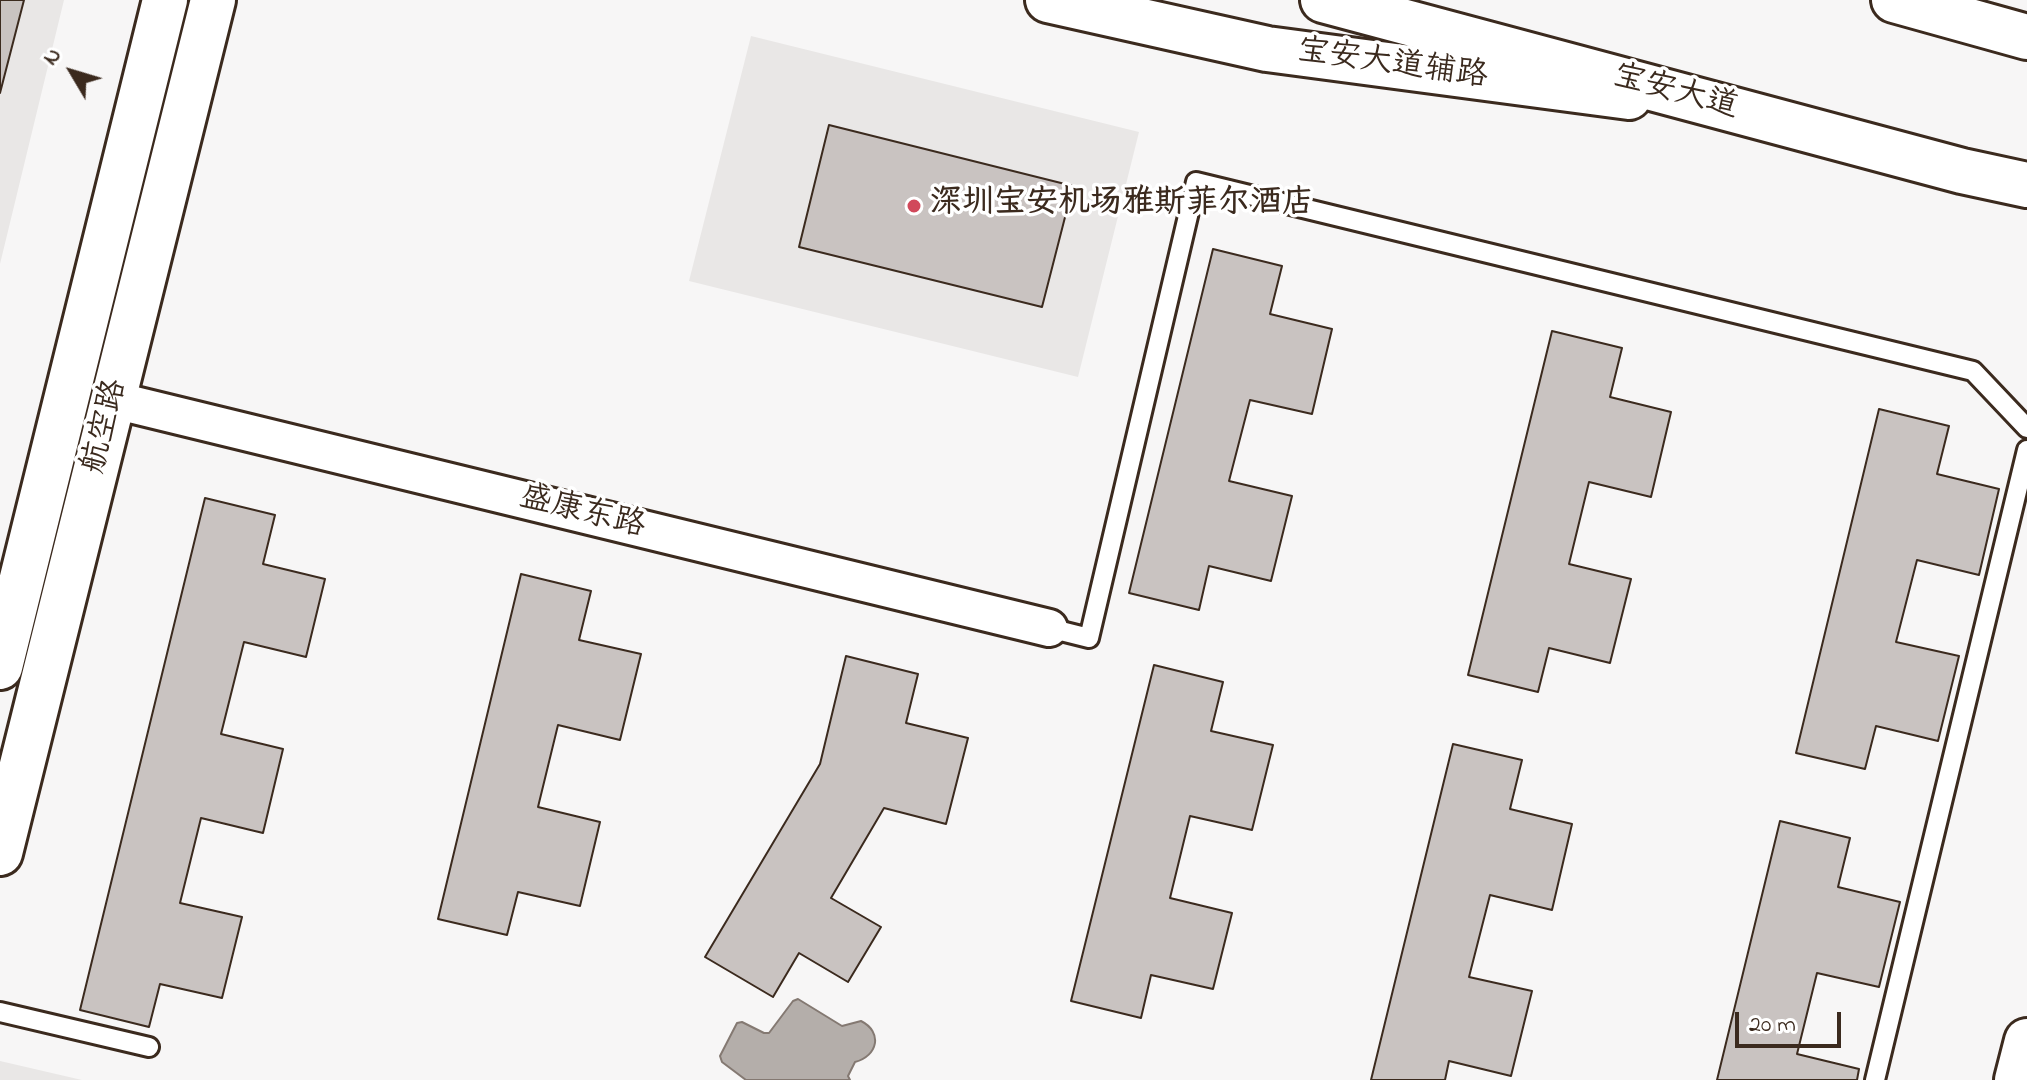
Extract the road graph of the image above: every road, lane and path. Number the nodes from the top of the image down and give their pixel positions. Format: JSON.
{"nodes":[{"id":1,"x":165,"y":0,"type":"edge"},
{"id":2,"x":213,"y":0,"type":"edge"},
{"id":3,"x":1048,"y":0,"type":"edge"},
{"id":4,"x":1323,"y":0,"type":"edge"},
{"id":5,"x":1894,"y":0,"type":"edge"},
{"id":6,"x":2025,"y":36,"type":"edge"},
{"id":7,"x":1740,"y":111,"type":"junction"},
{"id":8,"x":1962,"y":171,"type":"junction"},
{"id":9,"x":2027,"y":185,"type":"edge"},
{"id":10,"x":2027,"y":199,"type":"edge"},
{"id":11,"x":114,"y":400,"type":"junction"},
{"id":12,"x":2027,"y":428,"type":"edge"},
{"id":13,"x":2027,"y":450,"type":"edge"},
{"id":14,"x":1049,"y":628,"type":"joint"},
{"id":15,"x":0,"y":667,"type":"edge"},
{"id":16,"x":0,"y":853,"type":"edge"},
{"id":17,"x":0,"y":1012,"type":"edge"},
{"id":18,"x":2027,"y":1041,"type":"edge"},
{"id":19,"x":149,"y":1047,"type":"dead end"},
{"id":20,"x":1875,"y":1080,"type":"edge"},
{"id":21,"x":2017,"y":1080,"type":"edge"}],
"edges":[{"from":1,"to":15,"type":"main road","name":"航空路"},
{"from":2,"to":11,"type":"main road","name":"航空路"},
{"from":3,"to":7,"type":"main road","name":"宝安大道辅路"},
{"from":4,"to":7,"type":"main road","name":"宝安大道"},
{"from":5,"to":6,"type":"main road"},
{"from":7,"to":8,"type":"main road","name":"宝安大道"},
{"from":8,"to":9,"type":"main road","name":"宝安大道"},
{"from":8,"to":10,"type":"main road"},
{"from":11,"to":14,"type":"street","name":"盛康东路"},
{"from":11,"to":16,"type":"main road","name":"航空路"},
{"from":12,"to":14,"type":"lane"},
{"from":13,"to":20,"type":"lane"},
{"from":17,"to":19,"type":"lane"},
{"from":18,"to":21,"type":"main road"}]}
